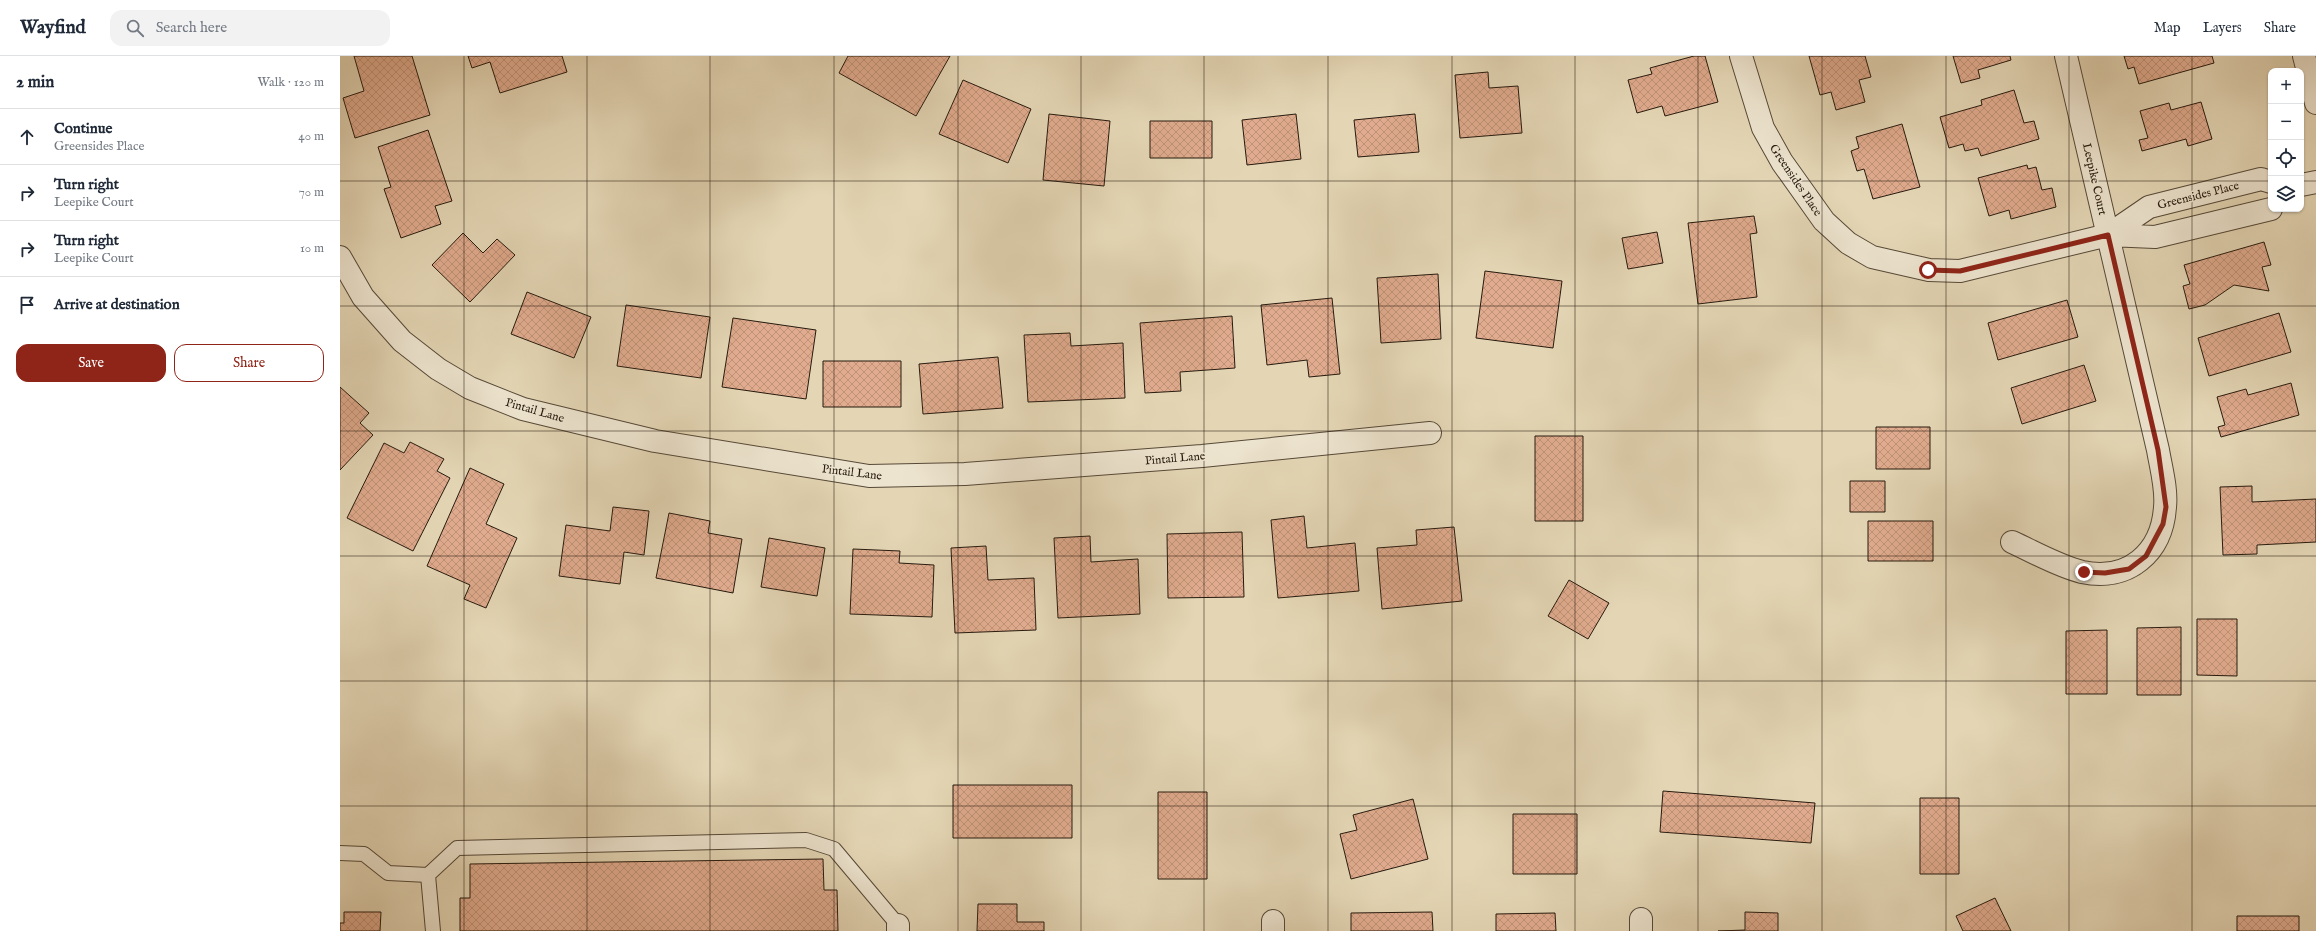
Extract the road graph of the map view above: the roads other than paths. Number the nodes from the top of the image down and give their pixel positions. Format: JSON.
{"nodes":[{"id":1,"x":1741,"y":56,"type":"edge"},
{"id":2,"x":2066,"y":56,"type":"edge"},
{"id":3,"x":2304,"y":56,"type":"edge"},
{"id":4,"x":2316,"y":102,"type":"edge"},
{"id":5,"x":2268,"y":181,"type":"edge"},
{"id":6,"x":2316,"y":182,"type":"edge"},
{"id":7,"x":2304,"y":184,"type":"edge"},
{"id":8,"x":2268,"y":209,"type":"edge"},
{"id":9,"x":2108,"y":235,"type":"junction"},
{"id":10,"x":340,"y":257,"type":"edge"},
{"id":11,"x":1430,"y":433,"type":"dead end"},
{"id":12,"x":2012,"y":542,"type":"dead end"},
{"id":13,"x":340,"y":853,"type":"edge"},
{"id":14,"x":428,"y":875,"type":"junction"},
{"id":15,"x":898,"y":928,"type":"edge"},
{"id":16,"x":433,"y":931,"type":"edge"}],
"edges":[{"from":1,"to":9,"type":"street","name":"Greensides Place"},
{"from":2,"to":9,"type":"street","name":"Leepike Court"},
{"from":3,"to":4,"type":"street"},
{"from":5,"to":9,"type":"street","name":"Greensides Place"},
{"from":6,"to":7,"type":"street"},
{"from":8,"to":9,"type":"street","name":"Greensides Place"},
{"from":9,"to":12,"type":"street","name":"Leepike Court"},
{"from":10,"to":11,"type":"street","name":"Pintail Lane"},
{"from":13,"to":14,"type":"lane"},
{"from":14,"to":15,"type":"lane"},
{"from":14,"to":16,"type":"lane"}]}
